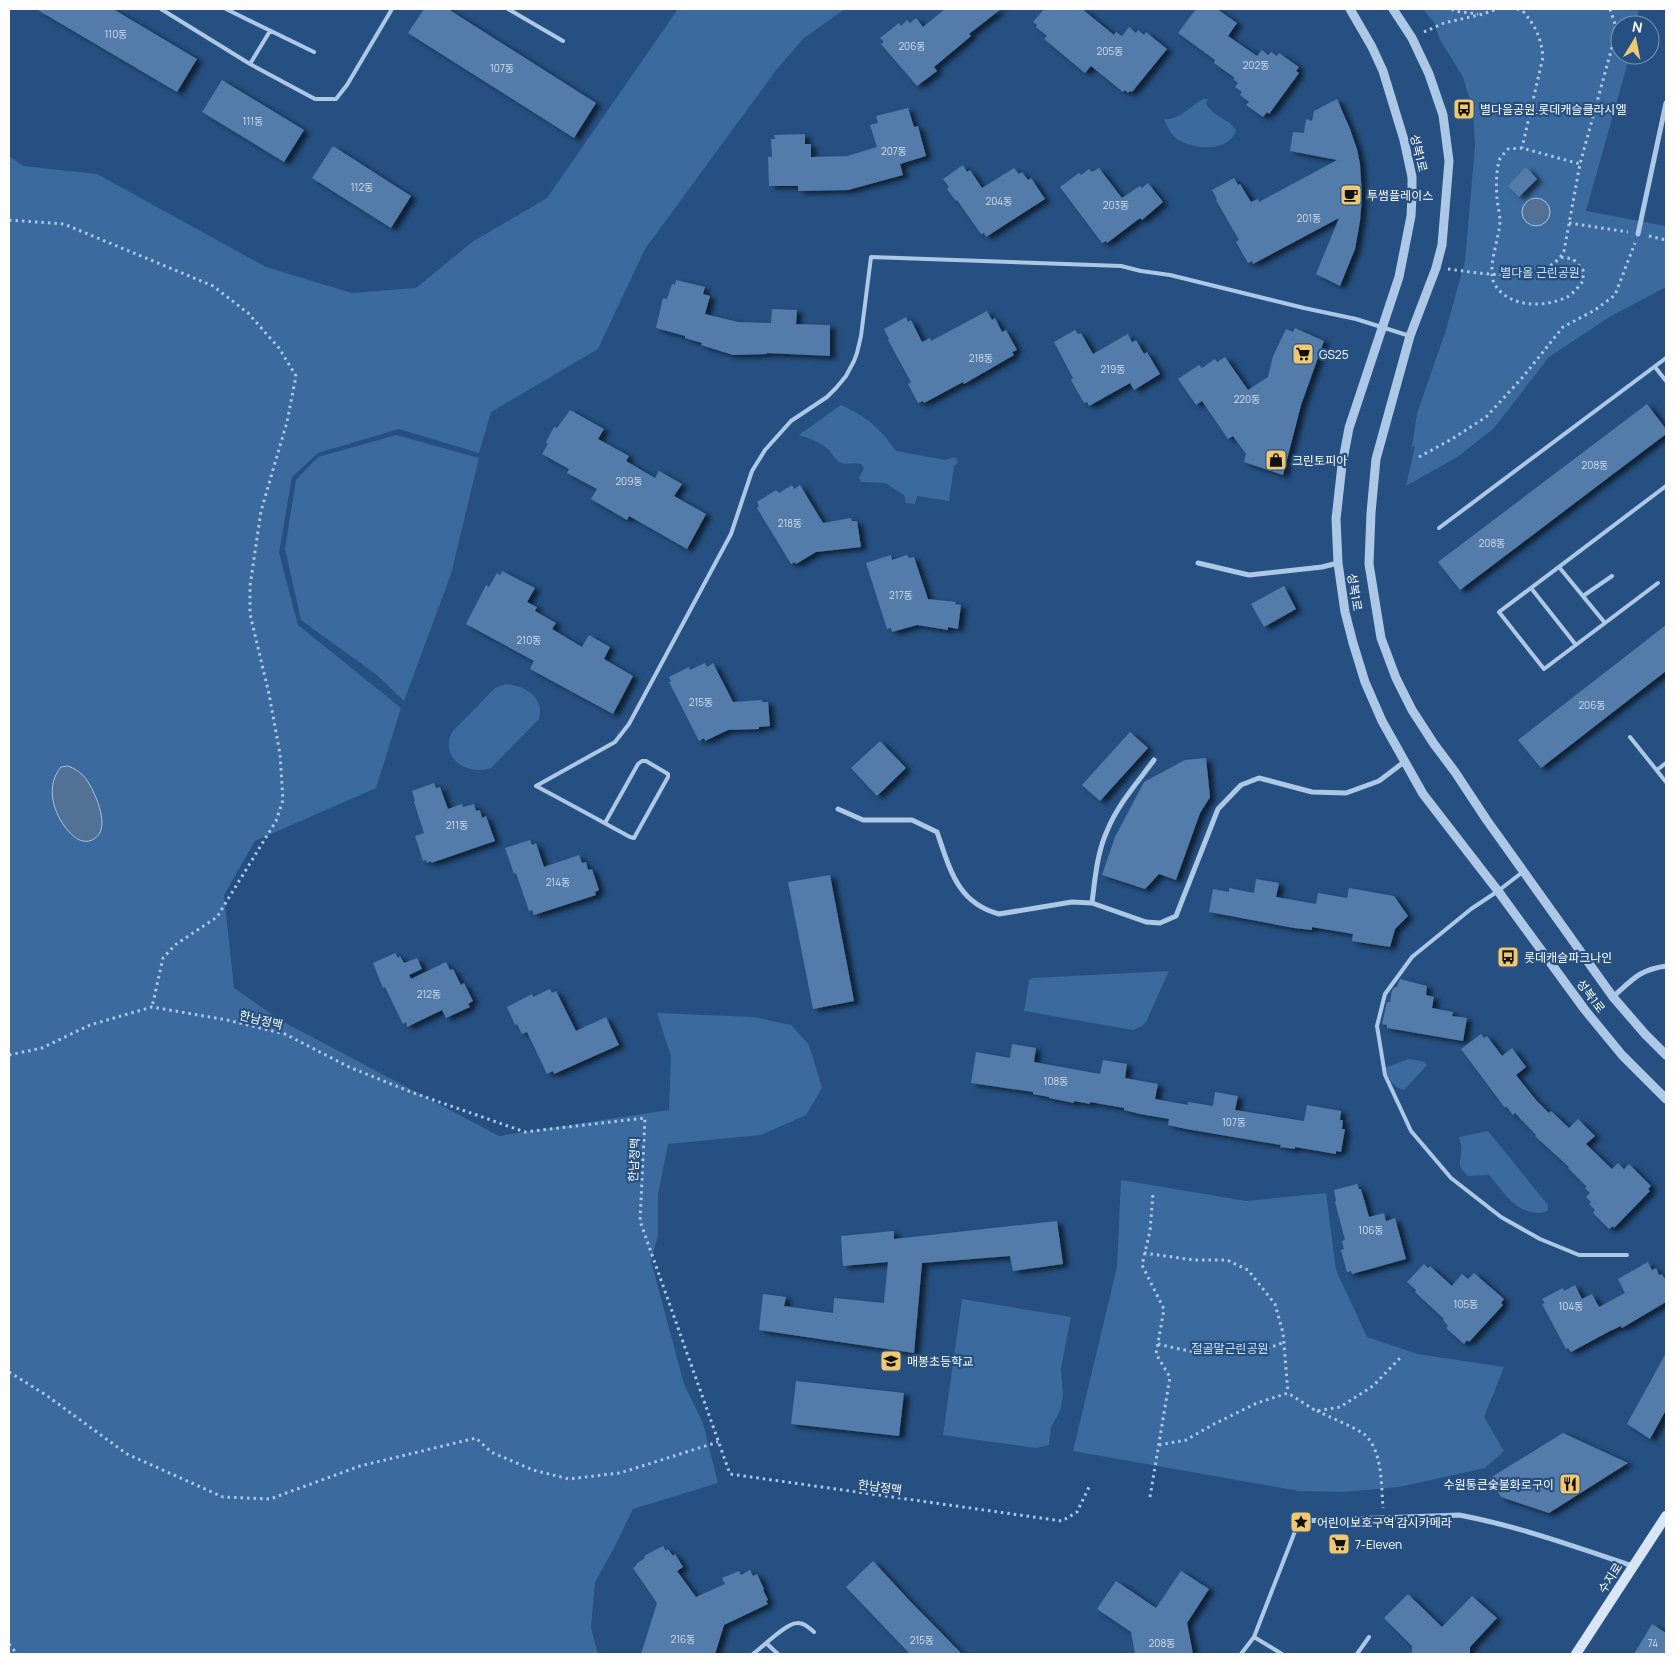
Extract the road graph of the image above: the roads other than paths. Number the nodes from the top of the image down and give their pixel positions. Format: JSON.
{"nodes":[{"id":1,"x":161,"y":9,"type":"edge"},
{"id":2,"x":226,"y":9,"type":"edge"},
{"id":3,"x":392,"y":9,"type":"edge"},
{"id":4,"x":508,"y":9,"type":"edge"},
{"id":5,"x":1350,"y":9,"type":"edge"},
{"id":6,"x":1394,"y":9,"type":"edge"},
{"id":7,"x":270,"y":31,"type":"junction"},
{"id":8,"x":564,"y":41,"type":"dead end"},
{"id":9,"x":314,"y":52,"type":"dead end"},
{"id":10,"x":250,"y":64,"type":"junction"},
{"id":11,"x":1666,"y":103,"type":"edge"},
{"id":12,"x":1638,"y":234,"type":"road end"},
{"id":13,"x":1382,"y":327,"type":"junction"},
{"id":14,"x":1410,"y":336,"type":"junction"},
{"id":15,"x":1666,"y":358,"type":"edge"},
{"id":16,"x":1655,"y":367,"type":"junction"},
{"id":17,"x":1666,"y":381,"type":"edge"},
{"id":18,"x":1666,"y":486,"type":"edge"},
{"id":19,"x":1439,"y":528,"type":"dead end"},
{"id":20,"x":1338,"y":562,"type":"junction"},
{"id":21,"x":1198,"y":563,"type":"dead end"},
{"id":22,"x":1559,"y":567,"type":"junction"},
{"id":23,"x":1612,"y":576,"type":"dead end"},
{"id":24,"x":1658,"y":583,"type":"dead end"},
{"id":25,"x":1531,"y":588,"type":"junction"},
{"id":26,"x":1583,"y":596,"type":"junction"},
{"id":27,"x":1605,"y":623,"type":"junction"},
{"id":28,"x":1576,"y":645,"type":"junction"},
{"id":29,"x":1630,"y":737,"type":"dead end"},
{"id":30,"x":1154,"y":760,"type":"dead end"},
{"id":31,"x":1404,"y":762,"type":"junction"},
{"id":32,"x":1666,"y":763,"type":"edge"},
{"id":33,"x":1657,"y":770,"type":"junction"},
{"id":34,"x":1666,"y":782,"type":"edge"},
{"id":35,"x":838,"y":809,"type":"dead end"},
{"id":36,"x":605,"y":823,"type":"junction"},
{"id":37,"x":1524,"y":871,"type":"junction"},
{"id":38,"x":1498,"y":891,"type":"junction"},
{"id":39,"x":1092,"y":903,"type":"junction"},
{"id":40,"x":1666,"y":966,"type":"edge"},
{"id":41,"x":1613,"y":997,"type":"junction"},
{"id":42,"x":1666,"y":1055,"type":"edge"},
{"id":43,"x":1666,"y":1099,"type":"edge"},
{"id":44,"x":1627,"y":1255,"type":"dead end"},
{"id":45,"x":1666,"y":1516,"type":"edge"},
{"id":46,"x":1299,"y":1521,"type":"joint"},
{"id":47,"x":1632,"y":1566,"type":"junction"},
{"id":48,"x":814,"y":1632,"type":"dead end"},
{"id":49,"x":1254,"y":1637,"type":"junction"},
{"id":50,"x":1368,"y":1637,"type":"dead end"},
{"id":51,"x":766,"y":1644,"type":"junction"},
{"id":52,"x":753,"y":1654,"type":"edge"},
{"id":53,"x":778,"y":1654,"type":"edge"},
{"id":54,"x":1241,"y":1654,"type":"edge"},
{"id":55,"x":1282,"y":1654,"type":"edge"},
{"id":56,"x":1357,"y":1654,"type":"edge"},
{"id":57,"x":1576,"y":1654,"type":"edge"}],
"edges":[{"from":1,"to":10,"type":"lane"},
{"from":2,"to":7,"type":"lane"},
{"from":3,"to":10,"type":"lane"},
{"from":4,"to":8,"type":"lane"},
{"from":5,"to":13,"type":"street","name":"성복1로"},
{"from":6,"to":14,"type":"street","name":"성복1로"},
{"from":7,"to":9,"type":"lane"},
{"from":7,"to":10,"type":"lane"},
{"from":11,"to":12,"type":"street"},
{"from":13,"to":14,"type":"lane"},
{"from":13,"to":20,"type":"street","name":"성복1로"},
{"from":13,"to":36,"type":"lane"},
{"from":14,"to":37,"type":"street","name":"성복1로"},
{"from":15,"to":16,"type":"lane"},
{"from":16,"to":17,"type":"lane"},
{"from":16,"to":19,"type":"lane"},
{"from":18,"to":22,"type":"lane"},
{"from":20,"to":21,"type":"street"},
{"from":20,"to":31,"type":"street","name":"성복1로"},
{"from":22,"to":25,"type":"lane"},
{"from":22,"to":26,"type":"lane"},
{"from":23,"to":26,"type":"lane"},
{"from":24,"to":27,"type":"lane"},
{"from":25,"to":28,"type":"lane"},
{"from":25,"to":28,"type":"lane"},
{"from":26,"to":27,"type":"lane"},
{"from":27,"to":28,"type":"lane"},
{"from":29,"to":33,"type":"lane"},
{"from":30,"to":39,"type":"street"},
{"from":31,"to":38,"type":"street","name":"성복1로"},
{"from":31,"to":39,"type":"street"},
{"from":32,"to":33,"type":"lane"},
{"from":33,"to":34,"type":"lane"},
{"from":35,"to":39,"type":"street"},
{"from":36,"to":36,"type":"lane"},
{"from":37,"to":38,"type":"lane"},
{"from":37,"to":41,"type":"street","name":"성복1로"},
{"from":38,"to":43,"type":"street","name":"성복1로"},
{"from":38,"to":44,"type":"lane"},
{"from":40,"to":41,"type":"street"},
{"from":41,"to":42,"type":"street","name":"성복1로"},
{"from":45,"to":47,"type":"main road","name":"수지로"},
{"from":46,"to":47,"type":"street"},
{"from":46,"to":49,"type":"lane"},
{"from":47,"to":57,"type":"main road","name":"수지로"},
{"from":48,"to":51,"type":"lane"},
{"from":49,"to":54,"type":"lane"},
{"from":49,"to":55,"type":"lane"},
{"from":50,"to":56,"type":"lane"},
{"from":51,"to":52,"type":"lane"},
{"from":51,"to":53,"type":"lane"}]}
